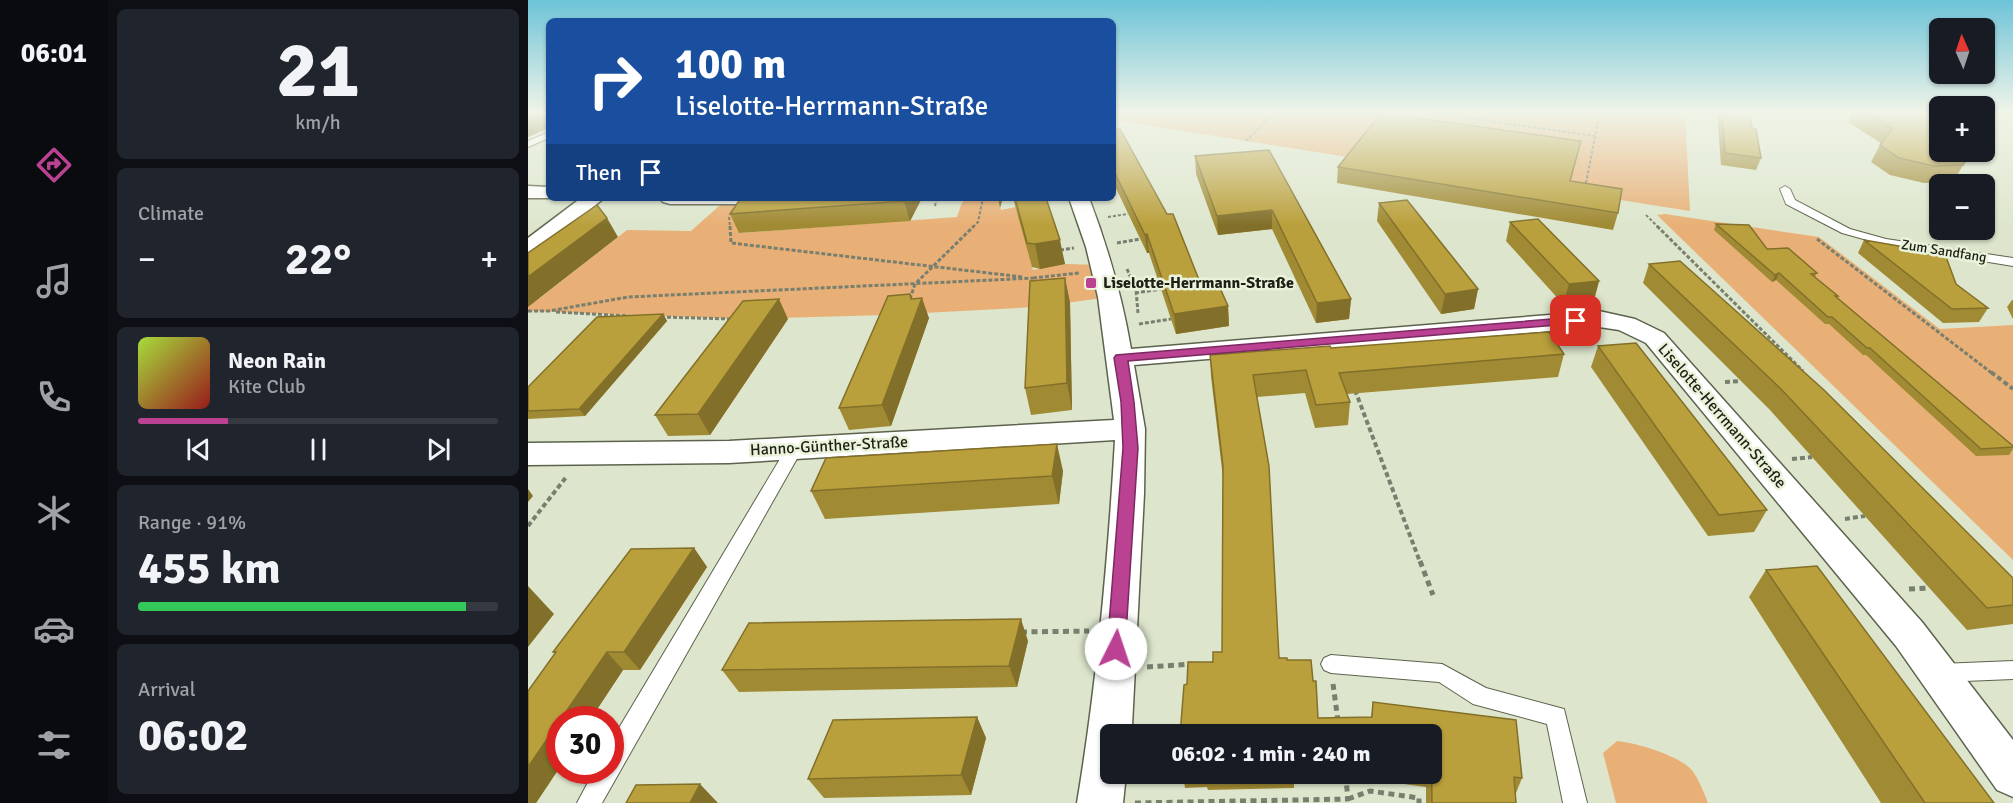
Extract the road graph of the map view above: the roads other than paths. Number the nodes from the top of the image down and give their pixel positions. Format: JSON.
{"nodes":[{"id":1,"x":1785,"y":189,"type":"dead end"},
{"id":2,"x":528,"y":192,"type":"edge"},
{"id":3,"x":546,"y":193,"type":"edge"},
{"id":4,"x":590,"y":201,"type":"edge"},
{"id":5,"x":1080,"y":201,"type":"edge"},
{"id":6,"x":528,"y":249,"type":"edge"},
{"id":7,"x":2013,"y":262,"type":"edge"},
{"id":8,"x":1121,"y":358,"type":"junction"},
{"id":9,"x":1130,"y":429,"type":"junction"},
{"id":10,"x":795,"y":448,"type":"junction"},
{"id":11,"x":528,"y":454,"type":"edge"},
{"id":12,"x":1331,"y":664,"type":"dead end"},
{"id":13,"x":2013,"y":670,"type":"edge"},
{"id":14,"x":1940,"y":673,"type":"junction"},
{"id":15,"x":624,"y":741,"type":"edge"},
{"id":16,"x":2013,"y":775,"type":"edge"},
{"id":17,"x":600,"y":784,"type":"edge"},
{"id":18,"x":589,"y":803,"type":"edge"},
{"id":19,"x":1100,"y":803,"type":"edge"},
{"id":20,"x":1575,"y":803,"type":"edge"}],
"edges":[{"from":1,"to":7,"type":"lane","name":"Zum Sandfang"},
{"from":2,"to":3,"type":"street"},
{"from":4,"to":6,"type":"street"},
{"from":5,"to":8,"type":"street"},
{"from":8,"to":9,"type":"street"},
{"from":8,"to":14,"type":"street","name":"Liselotte-Herrmann-Straße"},
{"from":9,"to":10,"type":"street","name":"Hanno-Günther-Straße"},
{"from":9,"to":19,"type":"street"},
{"from":10,"to":11,"type":"street","name":"Hanno-Günther-Straße"},
{"from":10,"to":15,"type":"lane"},
{"from":12,"to":20,"type":"lane"},
{"from":13,"to":14,"type":"lane"},
{"from":14,"to":16,"type":"street","name":"Liselotte-Herrmann-Straße"},
{"from":17,"to":18,"type":"lane"}]}
